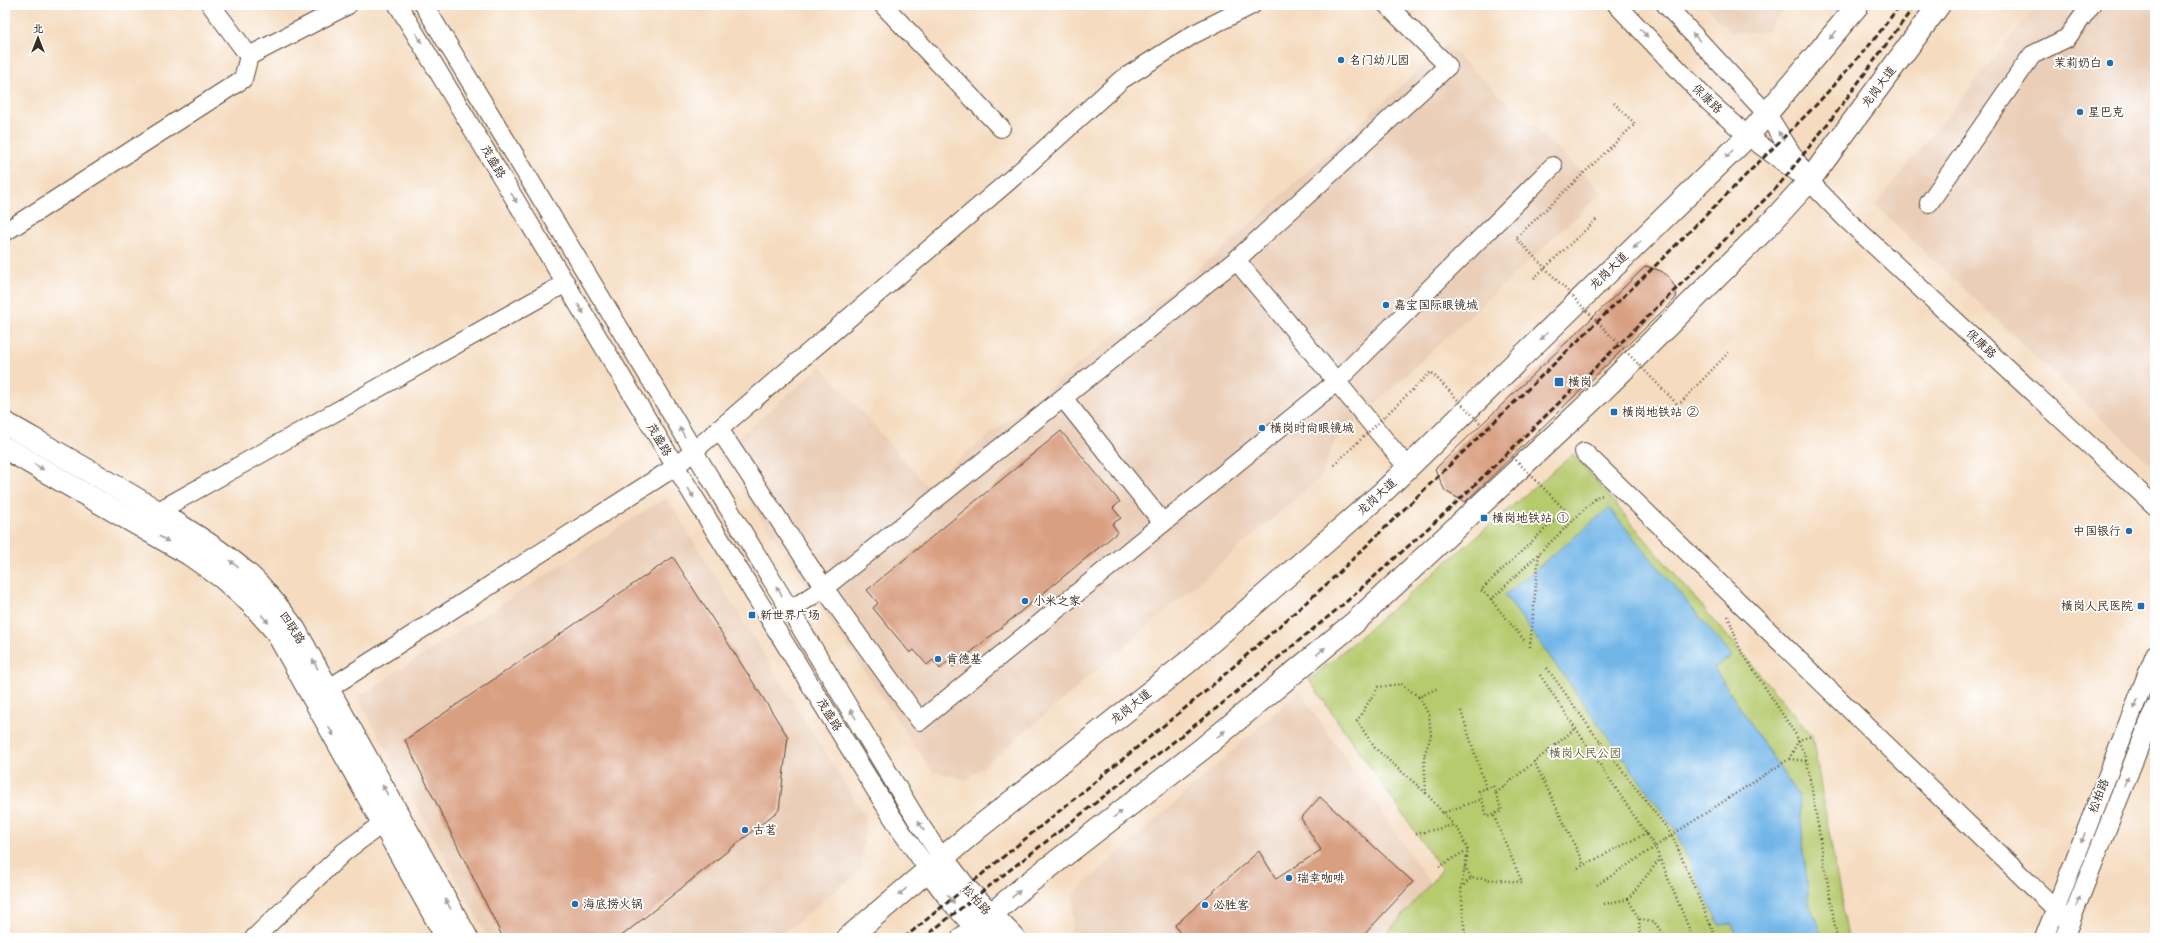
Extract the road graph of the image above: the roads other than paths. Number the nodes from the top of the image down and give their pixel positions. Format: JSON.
{"nodes":[{"id":1,"x":211,"y":5,"type":"edge"},
{"id":2,"x":348,"y":5,"type":"edge"},
{"id":3,"x":398,"y":5,"type":"edge"},
{"id":4,"x":424,"y":5,"type":"edge"},
{"id":5,"x":883,"y":5,"type":"edge"},
{"id":6,"x":1252,"y":5,"type":"edge"},
{"id":7,"x":1387,"y":5,"type":"edge"},
{"id":8,"x":1617,"y":5,"type":"edge"},
{"id":9,"x":1666,"y":5,"type":"edge"},
{"id":10,"x":1858,"y":5,"type":"edge"},
{"id":11,"x":1939,"y":5,"type":"edge"},
{"id":12,"x":2091,"y":5,"type":"edge"},
{"id":13,"x":249,"y":56,"type":"junction"},
{"id":14,"x":1767,"y":114,"type":"junction"},
{"id":15,"x":1000,"y":128,"type":"dead end"},
{"id":16,"x":1748,"y":136,"type":"junction"},
{"id":17,"x":1553,"y":166,"type":"dead end"},
{"id":18,"x":1809,"y":181,"type":"junction"},
{"id":19,"x":1929,"y":203,"type":"dead end"},
{"id":20,"x":5,"y":232,"type":"edge"},
{"id":21,"x":1236,"y":260,"type":"junction"},
{"id":22,"x":566,"y":284,"type":"junction"},
{"id":23,"x":1336,"y":382,"type":"junction"},
{"id":24,"x":1063,"y":398,"type":"junction"},
{"id":25,"x":5,"y":423,"type":"edge"},
{"id":26,"x":719,"y":429,"type":"junction"},
{"id":27,"x":5,"y":448,"type":"edge"},
{"id":28,"x":694,"y":451,"type":"junction"},
{"id":29,"x":1584,"y":452,"type":"dead end"},
{"id":30,"x":675,"y":467,"type":"junction"},
{"id":31,"x":1408,"y":468,"type":"junction"},
{"id":32,"x":2155,"y":506,"type":"edge"},
{"id":33,"x":156,"y":511,"type":"junction"},
{"id":34,"x":1163,"y":523,"type":"junction"},
{"id":35,"x":137,"y":524,"type":"junction"},
{"id":36,"x":824,"y":588,"type":"junction"},
{"id":37,"x":790,"y":610,"type":"junction"},
{"id":38,"x":2155,"y":654,"type":"edge"},
{"id":39,"x":328,"y":688,"type":"junction"},
{"id":40,"x":2155,"y":707,"type":"edge"},
{"id":41,"x":383,"y":823,"type":"junction"},
{"id":42,"x":935,"y":864,"type":"junction"},
{"id":43,"x":2055,"y":909,"type":"junction"},
{"id":44,"x":979,"y":930,"type":"edge"},
{"id":45,"x":2067,"y":930,"type":"edge"},
{"id":46,"x":254,"y":938,"type":"edge"},
{"id":47,"x":446,"y":938,"type":"edge"},
{"id":48,"x":467,"y":938,"type":"edge"},
{"id":49,"x":848,"y":938,"type":"edge"},
{"id":50,"x":1014,"y":938,"type":"edge"},
{"id":51,"x":2044,"y":938,"type":"edge"}],
"edges":[{"from":1,"to":13,"type":"street"},
{"from":2,"to":13,"type":"street"},
{"from":3,"to":22,"type":"street","name":"茂盛路","one_way":true},
{"from":28,"to":4,"type":"street","name":"茂盛路","one_way":true},
{"from":5,"to":15,"type":"street"},
{"from":6,"to":26,"type":"street"},
{"from":7,"to":21,"type":"street"},
{"from":8,"to":16,"type":"street","name":"保康路","one_way":true},
{"from":14,"to":9,"type":"street","name":"保康路","one_way":true},
{"from":10,"to":14,"type":"main road","name":"龙岗大道","one_way":true},
{"from":11,"to":18,"type":"main road","name":"龙岗大道"},
{"from":12,"to":19,"type":"street"},
{"from":13,"to":20,"type":"street"},
{"from":14,"to":16,"type":"main road","name":"龙岗大道"},
{"from":18,"to":14,"type":"street","name":"保康路","one_way":true},
{"from":16,"to":18,"type":"street","name":"保康路"},
{"from":16,"to":31,"type":"main road","name":"龙岗大道","one_way":true},
{"from":17,"to":23,"type":"street"},
{"from":18,"to":32,"type":"street","name":"保康路"},
{"from":44,"to":18,"type":"main road","name":"龙岗大道","one_way":true},
{"from":21,"to":23,"type":"street"},
{"from":21,"to":24,"type":"street"},
{"from":22,"to":30,"type":"street","name":"茂盛路","one_way":true},
{"from":22,"to":33,"type":"street"},
{"from":23,"to":31,"type":"street"},
{"from":23,"to":34,"type":"street"},
{"from":24,"to":34,"type":"street"},
{"from":24,"to":36,"type":"street"},
{"from":25,"to":33,"type":"main road","name":"四联路"},
{"from":26,"to":28,"type":"street"},
{"from":26,"to":36,"type":"street"},
{"from":27,"to":35,"type":"main road","name":"四联路","one_way":true},
{"from":28,"to":30,"type":"street"},
{"from":37,"to":28,"type":"street","name":"茂盛路","one_way":true},
{"from":29,"to":43,"type":"street"},
{"from":30,"to":39,"type":"street"},
{"from":30,"to":42,"type":"street","name":"茂盛路","one_way":true},
{"from":31,"to":42,"type":"main road","name":"龙岗大道"},
{"from":33,"to":35,"type":"street"},
{"from":39,"to":33,"type":"main road","name":"四联路","one_way":true},
{"from":34,"to":36,"type":"street"},
{"from":35,"to":41,"type":"main road","name":"四联路","one_way":true},
{"from":36,"to":37,"type":"street"},
{"from":42,"to":37,"type":"street","name":"茂盛路","one_way":true},
{"from":38,"to":43,"type":"street","name":"松柏路","one_way":true},
{"from":48,"to":39,"type":"main road","name":"四联路","one_way":true},
{"from":45,"to":40,"type":"street","name":"松柏路","one_way":true},
{"from":41,"to":46,"type":"street"},
{"from":41,"to":47,"type":"main road","name":"四联路"},
{"from":42,"to":44,"type":"main road","name":"松柏路"},
{"from":42,"to":49,"type":"main road","name":"龙岗大道","one_way":true},
{"from":43,"to":45,"type":"street"},
{"from":43,"to":51,"type":"street","name":"松柏路"},
{"from":44,"to":50,"type":"main road","name":"松柏路"}]}
